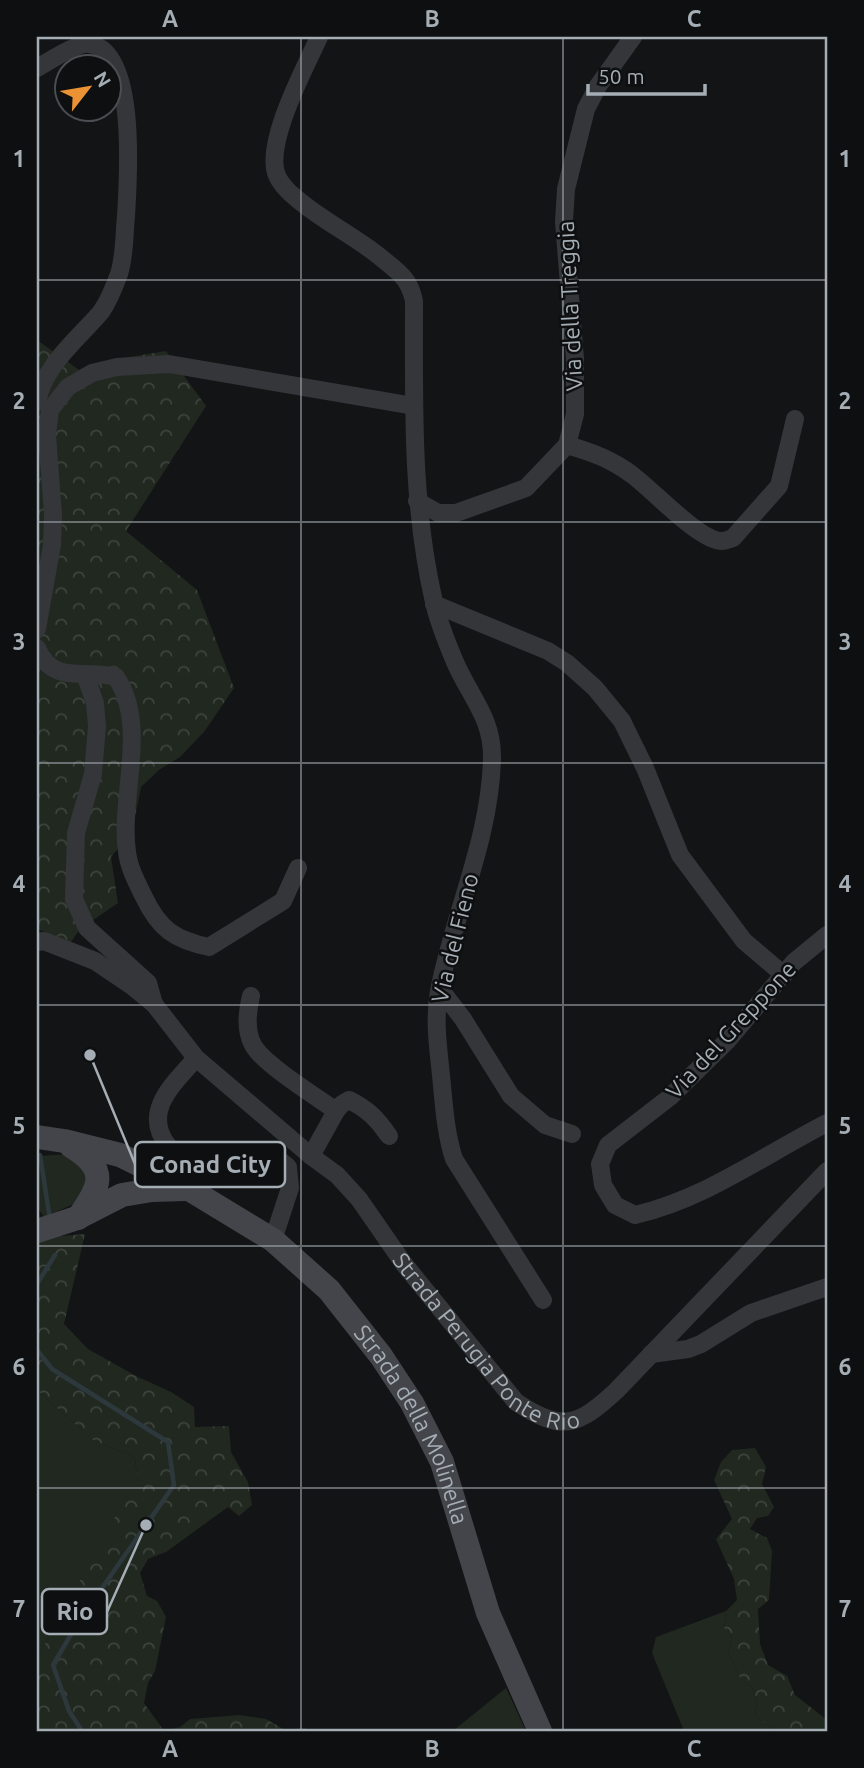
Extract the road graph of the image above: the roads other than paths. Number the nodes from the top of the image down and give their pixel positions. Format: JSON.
{"nodes":[{"id":1,"x":319,"y":37,"type":"edge"},
{"id":2,"x":633,"y":37,"type":"edge"},
{"id":3,"x":37,"y":68,"type":"edge"},
{"id":4,"x":37,"y":402,"type":"edge"},
{"id":5,"x":414,"y":406,"type":"junction"},
{"id":6,"x":37,"y":412,"type":"edge"},
{"id":7,"x":795,"y":419,"type":"dead end"},
{"id":8,"x":47,"y":435,"type":"junction"},
{"id":9,"x":567,"y":445,"type":"junction"},
{"id":10,"x":417,"y":501,"type":"junction"},
{"id":11,"x":434,"y":604,"type":"junction"},
{"id":12,"x":37,"y":629,"type":"edge"},
{"id":13,"x":37,"y":648,"type":"edge"},
{"id":14,"x":85,"y":674,"type":"junction"},
{"id":15,"x":298,"y":868,"type":"dead end"},
{"id":16,"x":827,"y":935,"type":"edge"},
{"id":17,"x":40,"y":941,"type":"edge"},
{"id":18,"x":784,"y":975,"type":"junction"},
{"id":19,"x":440,"y":989,"type":"junction"},
{"id":20,"x":251,"y":996,"type":"dead end"},
{"id":21,"x":154,"y":1004,"type":"junction"},
{"id":22,"x":197,"y":1058,"type":"junction"},
{"id":23,"x":336,"y":1111,"type":"junction"},
{"id":24,"x":827,"y":1123,"type":"edge"},
{"id":25,"x":572,"y":1134,"type":"dead end"},
{"id":26,"x":389,"y":1136,"type":"dead end"},
{"id":27,"x":37,"y":1137,"type":"edge"},
{"id":28,"x":64,"y":1141,"type":"junction"},
{"id":29,"x":120,"y":1155,"type":"junction"},
{"id":30,"x":311,"y":1156,"type":"junction"},
{"id":31,"x":827,"y":1171,"type":"edge"},
{"id":32,"x":189,"y":1189,"type":"junction"},
{"id":33,"x":122,"y":1195,"type":"junction"},
{"id":34,"x":78,"y":1218,"type":"junction"},
{"id":35,"x":37,"y":1231,"type":"edge"},
{"id":36,"x":273,"y":1240,"type":"junction"},
{"id":37,"x":827,"y":1287,"type":"edge"},
{"id":38,"x":543,"y":1300,"type":"dead end"},
{"id":39,"x":651,"y":1354,"type":"junction"},
{"id":40,"x":540,"y":1731,"type":"edge"}],
"edges":[{"from":1,"to":5,"type":"street"},
{"from":2,"to":9,"type":"street","name":"Via della Treggia"},
{"from":3,"to":4,"type":"street"},
{"from":5,"to":8,"type":"street"},
{"from":5,"to":10,"type":"street"},
{"from":6,"to":8,"type":"street"},
{"from":7,"to":9,"type":"street"},
{"from":8,"to":12,"type":"street"},
{"from":9,"to":10,"type":"street"},
{"from":10,"to":11,"type":"street","name":"Via del Fieno"},
{"from":11,"to":18,"type":"street"},
{"from":11,"to":19,"type":"street","name":"Via del Fieno"},
{"from":13,"to":14,"type":"street"},
{"from":14,"to":15,"type":"street"},
{"from":14,"to":21,"type":"street"},
{"from":16,"to":18,"type":"street","name":"Via del Greppone"},
{"from":17,"to":21,"type":"street","name":"Strada Perugia Ponte Rio"},
{"from":18,"to":24,"type":"street","name":"Via del Greppone"},
{"from":19,"to":25,"type":"street"},
{"from":19,"to":38,"type":"street","name":"Via del Fieno"},
{"from":20,"to":23,"type":"street"},
{"from":21,"to":22,"type":"street","name":"Strada Perugia Ponte Rio"},
{"from":22,"to":30,"type":"street","name":"Strada Perugia Ponte Rio"},
{"from":22,"to":36,"type":"street"},
{"from":23,"to":26,"type":"street"},
{"from":23,"to":30,"type":"street"},
{"from":27,"to":28,"type":"main road"},
{"from":28,"to":29,"type":"main road"},
{"from":28,"to":34,"type":"main road"},
{"from":29,"to":32,"type":"main road"},
{"from":29,"to":33,"type":"main road"},
{"from":30,"to":39,"type":"street","name":"Strada Perugia Ponte Rio"},
{"from":31,"to":39,"type":"street","name":"Strada Perugia Ponte Rio"},
{"from":32,"to":33,"type":"main road"},
{"from":32,"to":36,"type":"main road","name":"Strada della Molinella"},
{"from":33,"to":34,"type":"main road"},
{"from":34,"to":35,"type":"main road"},
{"from":36,"to":40,"type":"main road","name":"Strada della Molinella"},
{"from":37,"to":39,"type":"street"}]}
